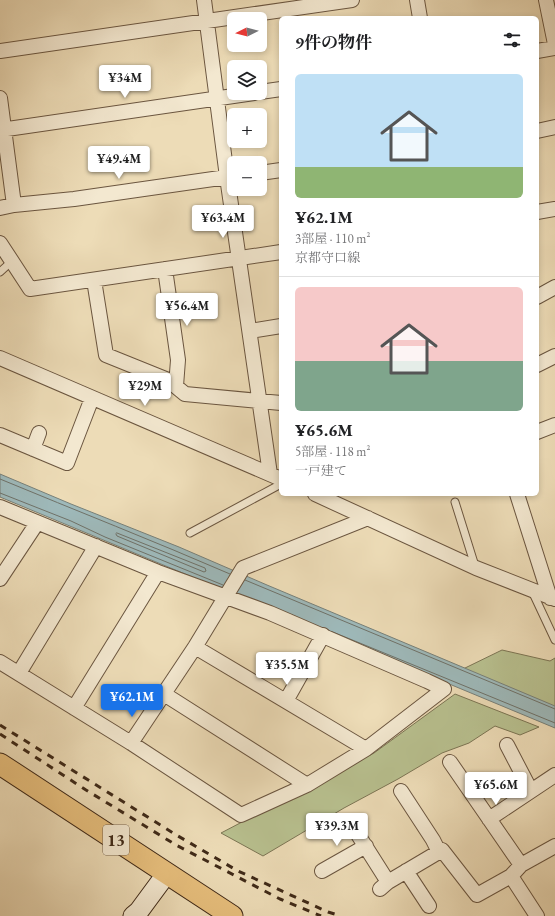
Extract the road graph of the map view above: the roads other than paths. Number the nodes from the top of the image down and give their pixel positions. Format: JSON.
{"nodes":[{"id":1,"x":204,"y":0,"type":"edge"},
{"id":2,"x":352,"y":0,"type":"edge"},
{"id":3,"x":417,"y":0,"type":"edge"},
{"id":4,"x":546,"y":0,"type":"edge"},
{"id":5,"x":420,"y":16,"type":"edge"},
{"id":6,"x":207,"y":22,"type":"junction"},
{"id":7,"x":555,"y":44,"type":"edge"},
{"id":8,"x":555,"y":48,"type":"edge"},
{"id":9,"x":0,"y":51,"type":"edge"},
{"id":10,"x":539,"y":51,"type":"edge"},
{"id":11,"x":279,"y":89,"type":"edge"},
{"id":12,"x":267,"y":91,"type":"edge"},
{"id":13,"x":227,"y":97,"type":"edge"},
{"id":14,"x":0,"y":98,"type":"edge"},
{"id":15,"x":218,"y":98,"type":"junction"},
{"id":16,"x":555,"y":127,"type":"edge"},
{"id":17,"x":2,"y":130,"type":"edge"},
{"id":18,"x":539,"y":131,"type":"edge"},
{"id":19,"x":227,"y":157,"type":"edge"},
{"id":20,"x":279,"y":170,"type":"edge"},
{"id":21,"x":267,"y":172,"type":"edge"},
{"id":22,"x":227,"y":177,"type":"edge"},
{"id":23,"x":232,"y":196,"type":"edge"},
{"id":24,"x":7,"y":207,"type":"edge"},
{"id":25,"x":555,"y":209,"type":"edge"},
{"id":26,"x":539,"y":212,"type":"edge"},
{"id":27,"x":0,"y":243,"type":"edge"},
{"id":28,"x":279,"y":252,"type":"edge"},
{"id":29,"x":239,"y":258,"type":"junction"},
{"id":30,"x":12,"y":261,"type":"junction"},
{"id":31,"x":165,"y":269,"type":"junction"},
{"id":32,"x":0,"y":272,"type":"edge"},
{"id":33,"x":94,"y":280,"type":"junction"},
{"id":34,"x":555,"y":287,"type":"edge"},
{"id":35,"x":539,"y":295,"type":"edge"},
{"id":36,"x":279,"y":326,"type":"edge"},
{"id":37,"x":250,"y":331,"type":"junction"},
{"id":38,"x":555,"y":356,"type":"edge"},
{"id":39,"x":0,"y":358,"type":"edge"},
{"id":40,"x":539,"y":364,"type":"edge"},
{"id":41,"x":176,"y":386,"type":"junction"},
{"id":42,"x":92,"y":398,"type":"junction"},
{"id":43,"x":259,"y":400,"type":"junction"},
{"id":44,"x":279,"y":403,"type":"edge"},
{"id":45,"x":555,"y":425,"type":"edge"},
{"id":46,"x":539,"y":431,"type":"edge"},
{"id":47,"x":39,"y":433,"type":"dead end"},
{"id":48,"x":0,"y":435,"type":"edge"},
{"id":49,"x":33,"y":449,"type":"junction"},
{"id":50,"x":275,"y":477,"type":"edge"},
{"id":51,"x":279,"y":485,"type":"edge"},
{"id":52,"x":319,"y":496,"type":"edge"},
{"id":53,"x":518,"y":496,"type":"edge"},
{"id":54,"x":455,"y":502,"type":"dead end"},
{"id":55,"x":0,"y":507,"type":"edge"},
{"id":56,"x":368,"y":518,"type":"junction"},
{"id":57,"x":37,"y":523,"type":"junction"},
{"id":58,"x":190,"y":534,"type":"dead end"},
{"id":59,"x":96,"y":546,"type":"junction"},
{"id":60,"x":476,"y":568,"type":"junction"},
{"id":61,"x":158,"y":572,"type":"junction"},
{"id":62,"x":0,"y":579,"type":"edge"},
{"id":63,"x":531,"y":590,"type":"junction"},
{"id":64,"x":225,"y":597,"type":"junction"},
{"id":65,"x":553,"y":598,"type":"edge"},
{"id":66,"x":322,"y":635,"type":"junction"},
{"id":67,"x":555,"y":640,"type":"edge"},
{"id":68,"x":194,"y":647,"type":"junction"},
{"id":69,"x":0,"y":662,"type":"edge"},
{"id":70,"x":19,"y":673,"type":"junction"},
{"id":71,"x":164,"y":694,"type":"junction"},
{"id":72,"x":286,"y":701,"type":"junction"},
{"id":73,"x":74,"y":708,"type":"junction"},
{"id":74,"x":131,"y":743,"type":"junction"},
{"id":75,"x":508,"y":745,"type":"dead end"},
{"id":76,"x":366,"y":749,"type":"junction"},
{"id":77,"x":450,"y":762,"type":"dead end"},
{"id":78,"x":0,"y":764,"type":"edge"},
{"id":79,"x":555,"y":775,"type":"edge"},
{"id":80,"x":307,"y":785,"type":"junction"},
{"id":81,"x":401,"y":791,"type":"dead end"},
{"id":82,"x":531,"y":791,"type":"junction"},
{"id":83,"x":489,"y":818,"type":"junction"},
{"id":84,"x":350,"y":822,"type":"dead end"},
{"id":85,"x":366,"y":846,"type":"junction"},
{"id":86,"x":555,"y":846,"type":"edge"},
{"id":87,"x":439,"y":852,"type":"junction"},
{"id":88,"x":521,"y":865,"type":"junction"},
{"id":89,"x":322,"y":871,"type":"dead end"},
{"id":90,"x":406,"y":871,"type":"junction"},
{"id":91,"x":167,"y":873,"type":"junction"},
{"id":92,"x":511,"y":876,"type":"junction"},
{"id":93,"x":429,"y":906,"type":"dead end"},
{"id":94,"x":133,"y":916,"type":"edge"},
{"id":95,"x":232,"y":916,"type":"edge"},
{"id":96,"x":537,"y":916,"type":"edge"}],
"edges":[{"from":1,"to":6,"type":"street"},
{"from":2,"to":6,"type":"street"},
{"from":3,"to":5,"type":"street"},
{"from":4,"to":7,"type":"street"},
{"from":6,"to":9,"type":"street"},
{"from":6,"to":15,"type":"street"},
{"from":8,"to":10,"type":"street"},
{"from":11,"to":12,"type":"street"},
{"from":13,"to":15,"type":"street"},
{"from":14,"to":17,"type":"street"},
{"from":15,"to":17,"type":"street"},
{"from":15,"to":19,"type":"street"},
{"from":16,"to":18,"type":"street"},
{"from":17,"to":24,"type":"street"},
{"from":20,"to":21,"type":"street"},
{"from":22,"to":24,"type":"street"},
{"from":23,"to":29,"type":"street"},
{"from":25,"to":26,"type":"street"},
{"from":27,"to":30,"type":"street"},
{"from":28,"to":29,"type":"street"},
{"from":29,"to":31,"type":"street"},
{"from":29,"to":37,"type":"street"},
{"from":30,"to":32,"type":"lane"},
{"from":30,"to":33,"type":"street"},
{"from":31,"to":33,"type":"street"},
{"from":31,"to":41,"type":"street"},
{"from":33,"to":41,"type":"street"},
{"from":34,"to":35,"type":"street"},
{"from":36,"to":37,"type":"street"},
{"from":37,"to":43,"type":"street"},
{"from":38,"to":40,"type":"street"},
{"from":39,"to":42,"type":"street"},
{"from":41,"to":43,"type":"street"},
{"from":42,"to":49,"type":"street"},
{"from":42,"to":50,"type":"street"},
{"from":43,"to":44,"type":"street"},
{"from":43,"to":50,"type":"street"},
{"from":45,"to":46,"type":"street"},
{"from":47,"to":49,"type":"street"},
{"from":48,"to":49,"type":"street"},
{"from":51,"to":58,"type":"lane"},
{"from":52,"to":56,"type":"street"},
{"from":53,"to":65,"type":"street"},
{"from":54,"to":60,"type":"lane"},
{"from":55,"to":57,"type":"street"},
{"from":56,"to":60,"type":"street"},
{"from":56,"to":64,"type":"street"},
{"from":57,"to":59,"type":"street"},
{"from":57,"to":62,"type":"street"},
{"from":59,"to":61,"type":"street"},
{"from":59,"to":70,"type":"street"},
{"from":60,"to":63,"type":"street"},
{"from":61,"to":64,"type":"street"},
{"from":61,"to":73,"type":"street"},
{"from":63,"to":65,"type":"street"},
{"from":63,"to":67,"type":"lane"},
{"from":64,"to":66,"type":"street"},
{"from":64,"to":68,"type":"street"},
{"from":66,"to":72,"type":"street"},
{"from":66,"to":76,"type":"street"},
{"from":68,"to":71,"type":"street"},
{"from":68,"to":72,"type":"street"},
{"from":69,"to":70,"type":"street"},
{"from":70,"to":73,"type":"street"},
{"from":71,"to":74,"type":"street"},
{"from":71,"to":80,"type":"street"},
{"from":72,"to":76,"type":"street"},
{"from":73,"to":74,"type":"street"},
{"from":74,"to":80,"type":"street"},
{"from":75,"to":82,"type":"street"},
{"from":76,"to":80,"type":"street"},
{"from":77,"to":83,"type":"street"},
{"from":78,"to":91,"type":"main road","number":"13"},
{"from":79,"to":82,"type":"street"},
{"from":81,"to":87,"type":"street"},
{"from":82,"to":83,"type":"street"},
{"from":83,"to":88,"type":"street"},
{"from":84,"to":85,"type":"street"},
{"from":85,"to":89,"type":"street"},
{"from":85,"to":90,"type":"street"},
{"from":86,"to":88,"type":"street"},
{"from":87,"to":90,"type":"street"},
{"from":87,"to":92,"type":"street"},
{"from":88,"to":92,"type":"street"},
{"from":90,"to":93,"type":"street"},
{"from":91,"to":94,"type":"street"},
{"from":91,"to":95,"type":"main road","number":"13"},
{"from":92,"to":96,"type":"street"}]}
